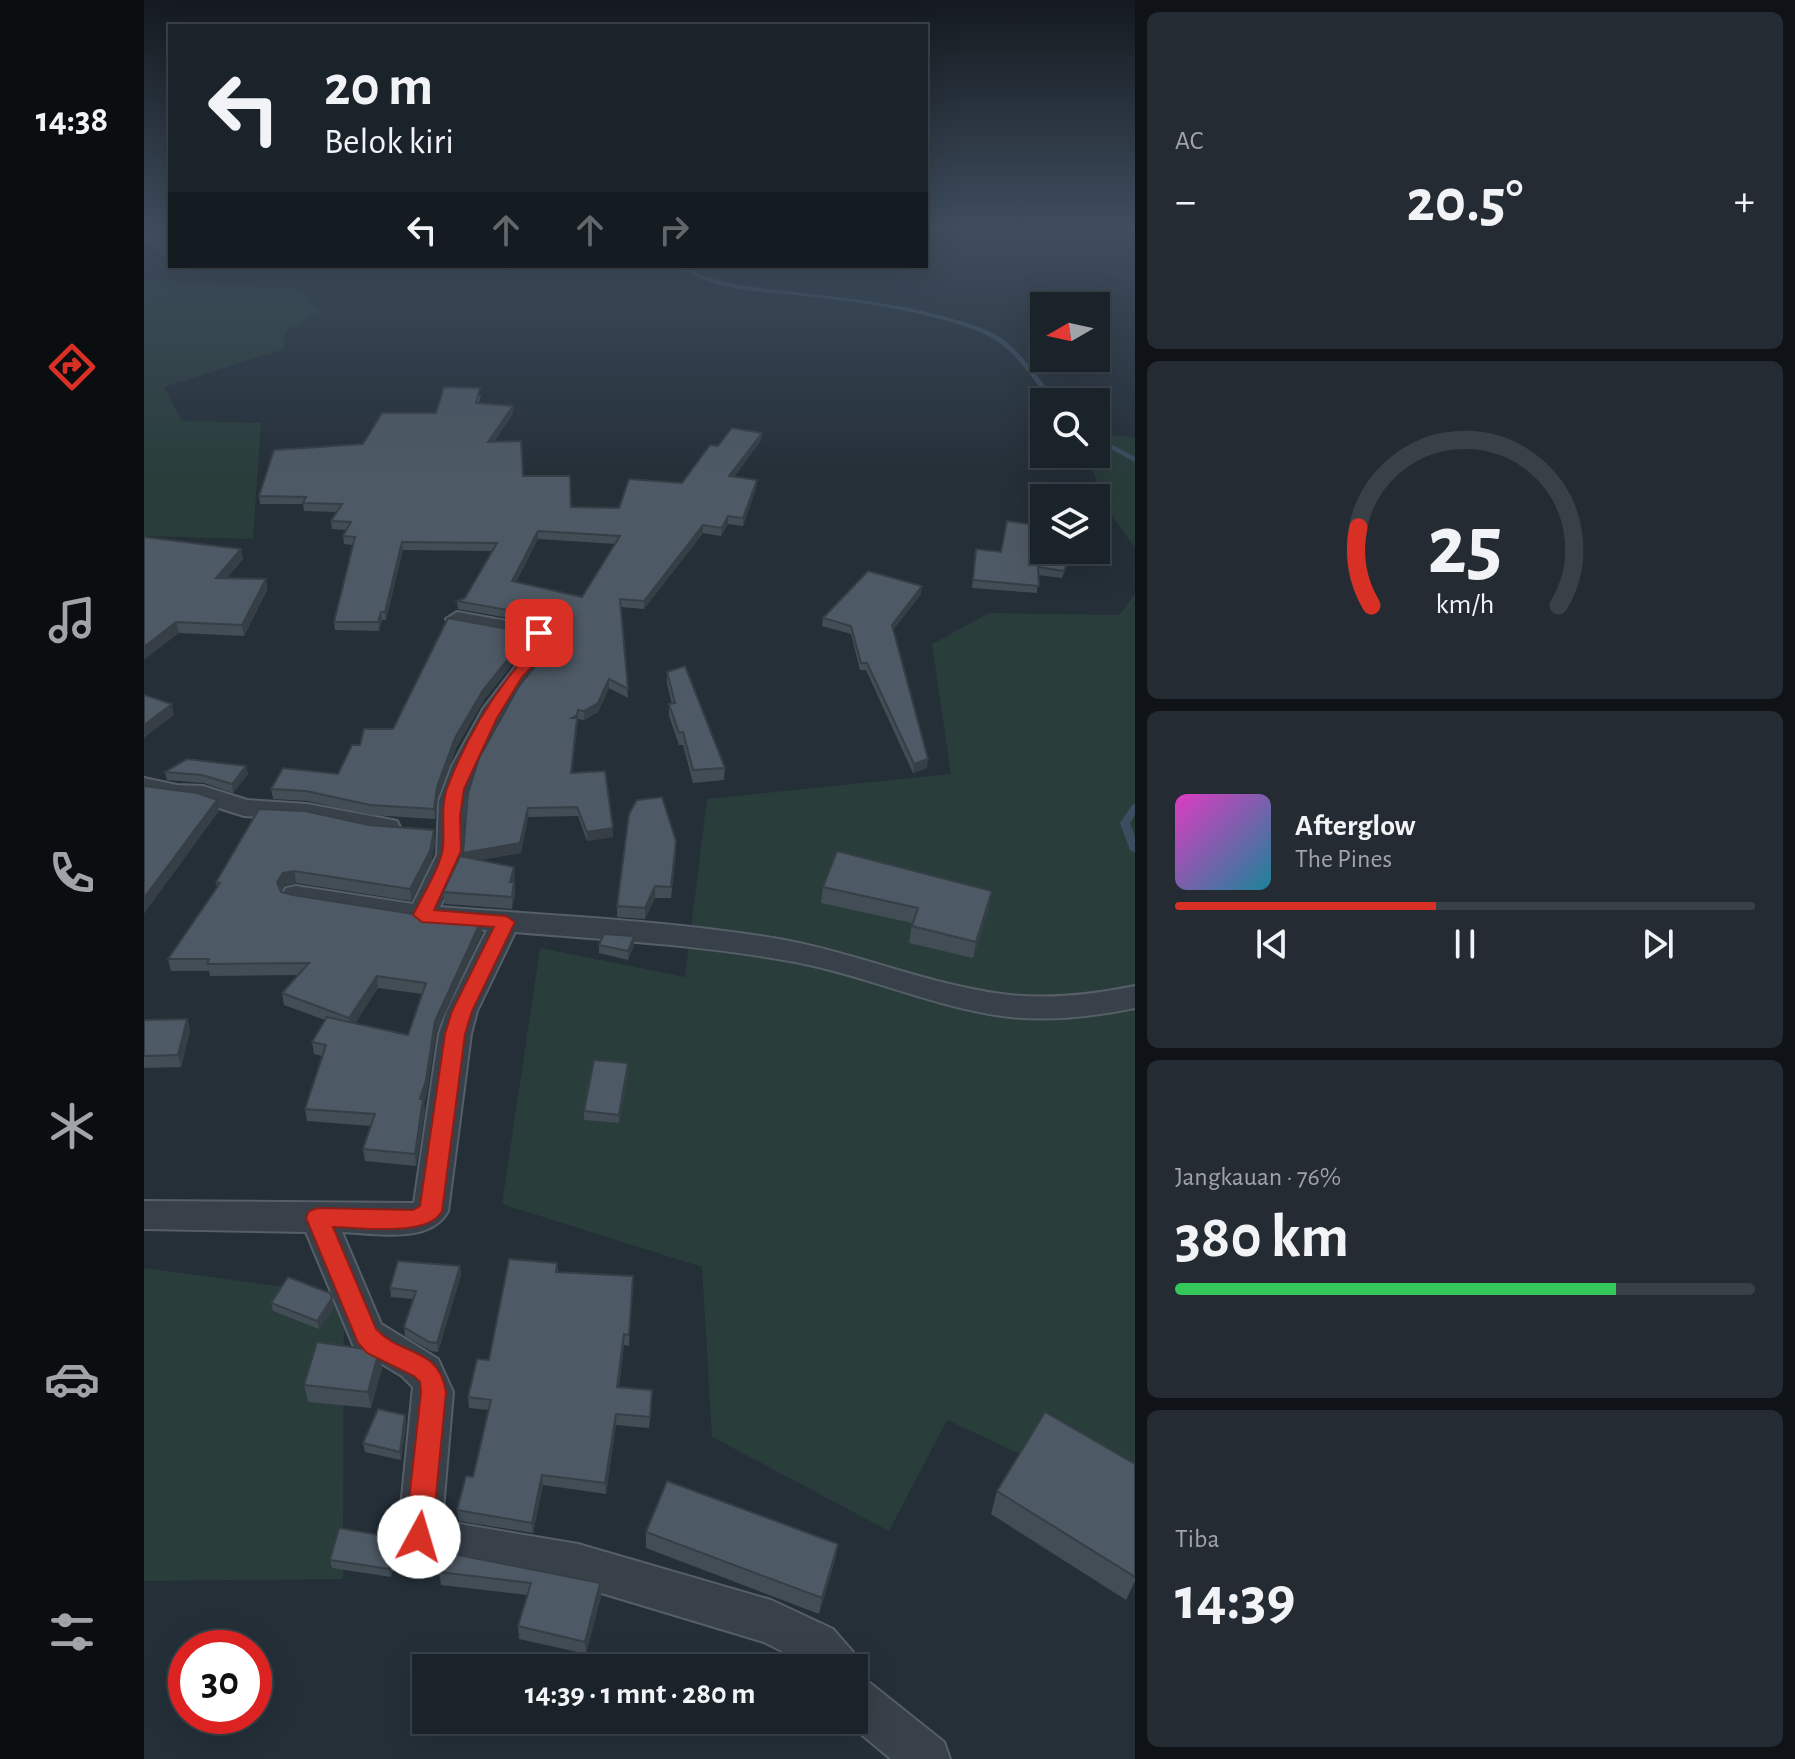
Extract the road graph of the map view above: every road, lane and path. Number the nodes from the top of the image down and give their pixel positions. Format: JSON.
{"nodes":[{"id":1,"x":457,"y":619,"type":"edge"},
{"id":2,"x":144,"y":786,"type":"edge"},
{"id":3,"x":432,"y":831,"type":"junction"},
{"id":4,"x":296,"y":895,"type":"edge"},
{"id":5,"x":422,"y":915,"type":"junction"},
{"id":6,"x":506,"y":922,"type":"junction"},
{"id":7,"x":1135,"y":997,"type":"edge"},
{"id":8,"x":144,"y":1215,"type":"edge"},
{"id":9,"x":318,"y":1218,"type":"junction"},
{"id":10,"x":825,"y":1654,"type":"edge"},
{"id":11,"x":868,"y":1711,"type":"edge"},
{"id":12,"x":927,"y":1759,"type":"edge"}],
"edges":[{"from":1,"to":3,"type":"street"},
{"from":2,"to":3,"type":"street"},
{"from":3,"to":5,"type":"street"},
{"from":4,"to":5,"type":"street"},
{"from":5,"to":6,"type":"street"},
{"from":6,"to":7,"type":"street"},
{"from":6,"to":9,"type":"street"},
{"from":8,"to":9,"type":"street"},
{"from":9,"to":10,"type":"street"},
{"from":11,"to":12,"type":"street"}]}
